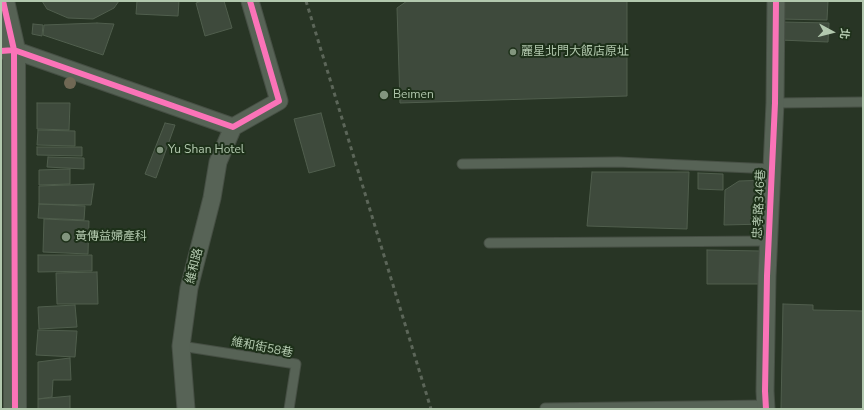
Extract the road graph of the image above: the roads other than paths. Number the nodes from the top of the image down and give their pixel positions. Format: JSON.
{"nodes":[{"id":1,"x":3,"y":1,"type":"edge"},
{"id":2,"x":250,"y":1,"type":"edge"},
{"id":3,"x":776,"y":1,"type":"edge"},
{"id":4,"x":7,"y":51,"type":"edge"},
{"id":5,"x":863,"y":102,"type":"edge"},
{"id":6,"x":776,"y":103,"type":"junction"},
{"id":7,"x":232,"y":127,"type":"junction"},
{"id":8,"x":462,"y":164,"type":"dead end"},
{"id":9,"x":773,"y":169,"type":"junction"},
{"id":10,"x":770,"y":241,"type":"junction"},
{"id":11,"x":489,"y":242,"type":"dead end"},
{"id":12,"x":182,"y":346,"type":"junction"},
{"id":13,"x":766,"y":407,"type":"edge"},
{"id":14,"x":545,"y":408,"type":"dead end"},
{"id":15,"x":15,"y":409,"type":"edge"},
{"id":16,"x":186,"y":409,"type":"edge"},
{"id":17,"x":289,"y":409,"type":"edge"}],
"edges":[{"from":1,"to":4,"type":"main road"},
{"from":2,"to":7,"type":"street"},
{"from":3,"to":6,"type":"street","name":"忠孝路346巷"},
{"from":4,"to":7,"type":"street"},
{"from":4,"to":15,"type":"main road"},
{"from":5,"to":6,"type":"lane"},
{"from":6,"to":9,"type":"street","name":"忠孝路346巷"},
{"from":7,"to":12,"type":"street","name":"維和路"},
{"from":8,"to":9,"type":"lane"},
{"from":9,"to":10,"type":"street","name":"忠孝路346巷"},
{"from":10,"to":11,"type":"lane"},
{"from":10,"to":13,"type":"street","name":"忠孝路346巷"},
{"from":12,"to":16,"type":"street","name":"維和路"},
{"from":12,"to":17,"type":"lane","name":"維和街58巷"},
{"from":13,"to":14,"type":"lane"}]}
